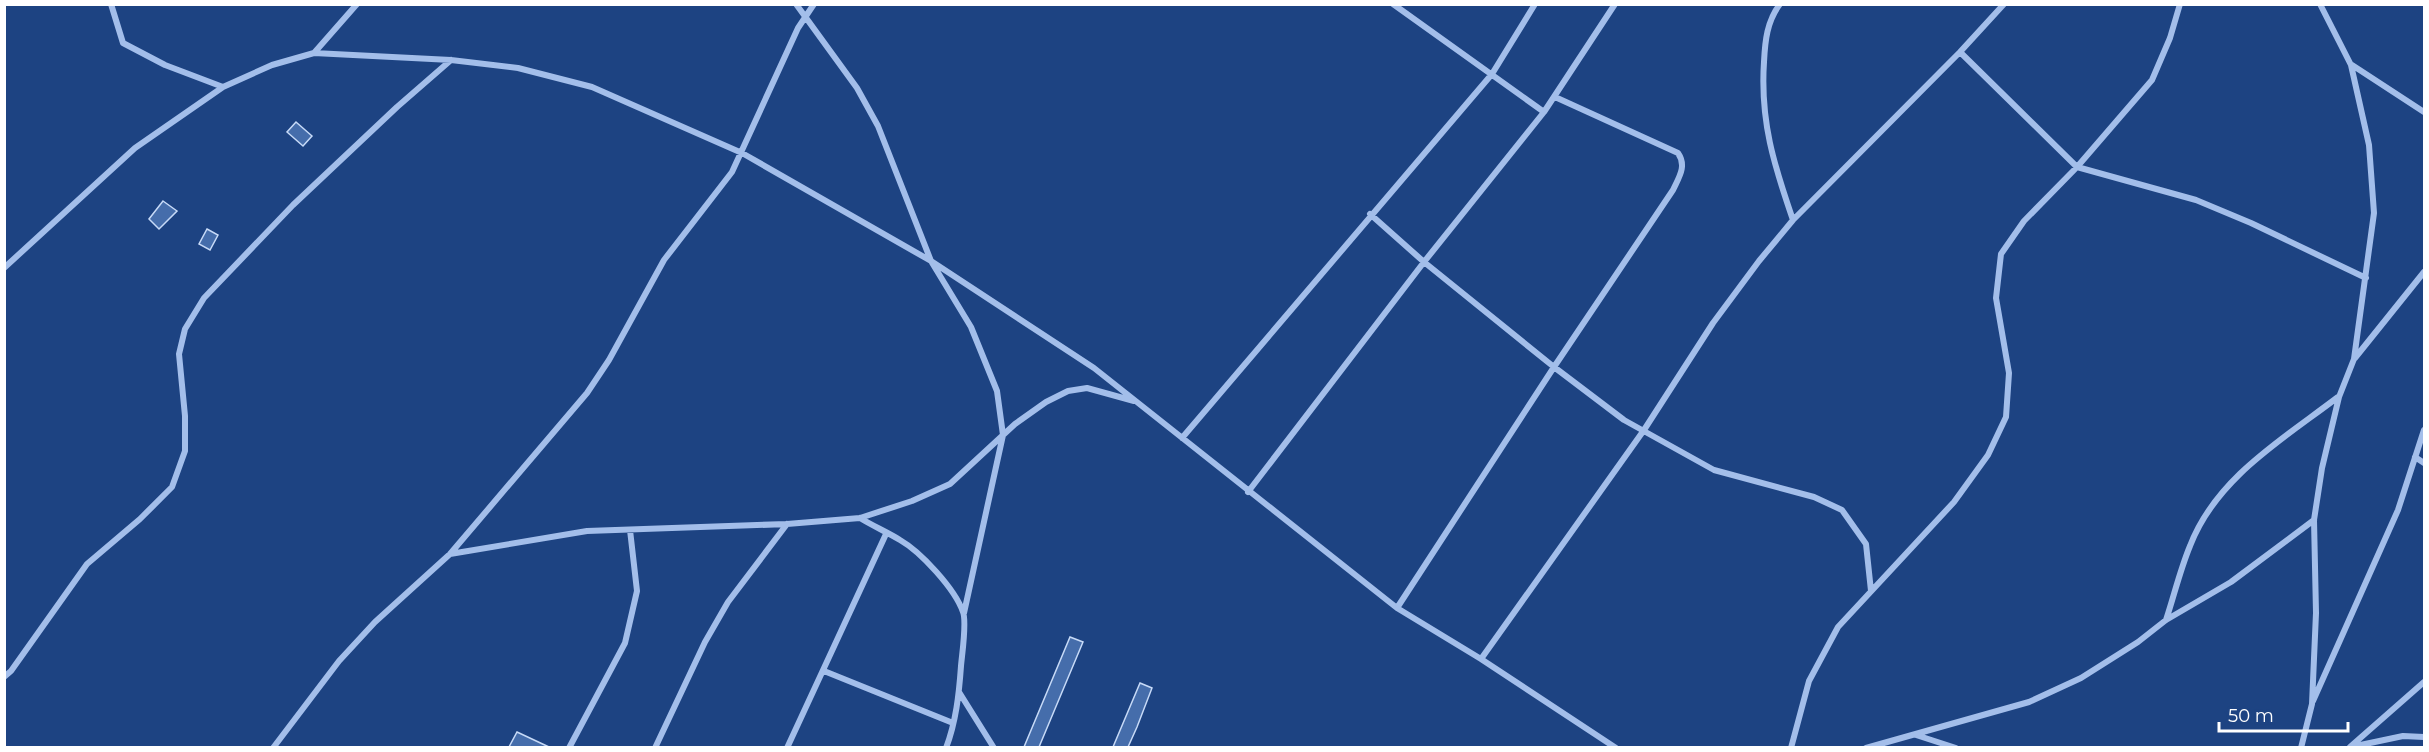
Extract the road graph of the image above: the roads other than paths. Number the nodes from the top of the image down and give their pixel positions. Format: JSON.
{"nodes":[{"id":1,"x":111,"y":4,"type":"edge"},
{"id":2,"x":357,"y":4,"type":"edge"},
{"id":3,"x":796,"y":4,"type":"edge"},
{"id":4,"x":814,"y":4,"type":"edge"},
{"id":5,"x":1393,"y":4,"type":"edge"},
{"id":6,"x":1535,"y":4,"type":"edge"},
{"id":7,"x":1615,"y":4,"type":"edge"},
{"id":8,"x":1780,"y":4,"type":"edge"},
{"id":9,"x":2004,"y":4,"type":"edge"},
{"id":10,"x":2180,"y":4,"type":"edge"},
{"id":11,"x":2320,"y":4,"type":"edge"},
{"id":12,"x":804,"y":17,"type":"junction"},
{"id":13,"x":1960,"y":52,"type":"junction"},
{"id":14,"x":314,"y":53,"type":"junction"},
{"id":15,"x":451,"y":60,"type":"junction"},
{"id":16,"x":2351,"y":65,"type":"junction"},
{"id":17,"x":1492,"y":74,"type":"junction"},
{"id":18,"x":223,"y":87,"type":"junction"},
{"id":19,"x":1555,"y":97,"type":"junction"},
{"id":20,"x":1544,"y":112,"type":"junction"},
{"id":21,"x":2424,"y":112,"type":"edge"},
{"id":22,"x":742,"y":153,"type":"junction"},
{"id":23,"x":2077,"y":167,"type":"junction"},
{"id":24,"x":1370,"y":214,"type":"junction"},
{"id":25,"x":1793,"y":220,"type":"junction"},
{"id":26,"x":931,"y":261,"type":"junction"},
{"id":27,"x":1424,"y":262,"type":"junction"},
{"id":28,"x":4,"y":268,"type":"edge"},
{"id":29,"x":2424,"y":272,"type":"edge"},
{"id":30,"x":2366,"y":278,"type":"junction"},
{"id":31,"x":2354,"y":359,"type":"junction"},
{"id":32,"x":1554,"y":366,"type":"junction"},
{"id":33,"x":2339,"y":397,"type":"junction"},
{"id":34,"x":1138,"y":402,"type":"junction"},
{"id":35,"x":1644,"y":430,"type":"junction"},
{"id":36,"x":2424,"y":430,"type":"edge"},
{"id":37,"x":1003,"y":435,"type":"junction"},
{"id":38,"x":1182,"y":438,"type":"junction"},
{"id":39,"x":2415,"y":457,"type":"junction"},
{"id":40,"x":2424,"y":463,"type":"edge"},
{"id":41,"x":1248,"y":492,"type":"junction"},
{"id":42,"x":860,"y":518,"type":"junction"},
{"id":43,"x":2314,"y":520,"type":"junction"},
{"id":44,"x":787,"y":525,"type":"junction"},
{"id":45,"x":630,"y":530,"type":"junction"},
{"id":46,"x":886,"y":534,"type":"junction"},
{"id":47,"x":450,"y":554,"type":"junction"},
{"id":48,"x":1871,"y":591,"type":"junction"},
{"id":49,"x":1397,"y":608,"type":"junction"},
{"id":50,"x":964,"y":613,"type":"junction"},
{"id":51,"x":2166,"y":620,"type":"junction"},
{"id":52,"x":1481,"y":659,"type":"junction"},
{"id":53,"x":824,"y":671,"type":"junction"},
{"id":54,"x":4,"y":676,"type":"edge"},
{"id":55,"x":2424,"y":682,"type":"edge"},
{"id":56,"x":959,"y":692,"type":"junction"},
{"id":57,"x":2312,"y":704,"type":"junction"},
{"id":58,"x":953,"y":723,"type":"junction"},
{"id":59,"x":1916,"y":735,"type":"junction"},
{"id":60,"x":2424,"y":737,"type":"edge"},
{"id":61,"x":273,"y":747,"type":"edge"},
{"id":62,"x":569,"y":747,"type":"edge"},
{"id":63,"x":655,"y":747,"type":"edge"},
{"id":64,"x":787,"y":747,"type":"edge"},
{"id":65,"x":946,"y":747,"type":"edge"},
{"id":66,"x":994,"y":747,"type":"edge"},
{"id":67,"x":1616,"y":747,"type":"edge"},
{"id":68,"x":1791,"y":747,"type":"edge"},
{"id":69,"x":1866,"y":747,"type":"edge"},
{"id":70,"x":1956,"y":747,"type":"edge"},
{"id":71,"x":2301,"y":747,"type":"edge"},
{"id":72,"x":2350,"y":747,"type":"edge"}],
"edges":[{"from":1,"to":18,"type":"street"},
{"from":2,"to":14,"type":"street"},
{"from":3,"to":12,"type":"street"},
{"from":4,"to":12,"type":"street"},
{"from":5,"to":17,"type":"street"},
{"from":6,"to":17,"type":"street"},
{"from":7,"to":19,"type":"street"},
{"from":8,"to":25,"type":"street"},
{"from":9,"to":13,"type":"street"},
{"from":10,"to":23,"type":"street"},
{"from":11,"to":16,"type":"street"},
{"from":12,"to":22,"type":"street"},
{"from":12,"to":26,"type":"street"},
{"from":13,"to":23,"type":"street"},
{"from":13,"to":25,"type":"street"},
{"from":14,"to":15,"type":"street"},
{"from":14,"to":18,"type":"street"},
{"from":15,"to":22,"type":"street"},
{"from":15,"to":54,"type":"street"},
{"from":16,"to":21,"type":"street"},
{"from":16,"to":30,"type":"street"},
{"from":17,"to":20,"type":"street"},
{"from":17,"to":24,"type":"street"},
{"from":18,"to":28,"type":"street"},
{"from":19,"to":20,"type":"street"},
{"from":19,"to":32,"type":"street"},
{"from":20,"to":27,"type":"street"},
{"from":22,"to":26,"type":"street"},
{"from":22,"to":47,"type":"street"},
{"from":23,"to":30,"type":"street"},
{"from":23,"to":48,"type":"street"},
{"from":24,"to":27,"type":"street"},
{"from":24,"to":38,"type":"street"},
{"from":25,"to":35,"type":"street"},
{"from":26,"to":34,"type":"street"},
{"from":26,"to":37,"type":"street"},
{"from":27,"to":32,"type":"street"},
{"from":27,"to":41,"type":"street"},
{"from":29,"to":31,"type":"street"},
{"from":30,"to":31,"type":"street"},
{"from":31,"to":33,"type":"street"},
{"from":32,"to":35,"type":"street"},
{"from":32,"to":49,"type":"street"},
{"from":33,"to":43,"type":"street"},
{"from":33,"to":51,"type":"street"},
{"from":34,"to":37,"type":"street"},
{"from":34,"to":38,"type":"street"},
{"from":35,"to":48,"type":"street"},
{"from":35,"to":52,"type":"street"},
{"from":36,"to":39,"type":"street"},
{"from":37,"to":42,"type":"street"},
{"from":37,"to":50,"type":"street"},
{"from":38,"to":41,"type":"street"},
{"from":39,"to":40,"type":"street"},
{"from":39,"to":57,"type":"street"},
{"from":41,"to":49,"type":"street"},
{"from":42,"to":44,"type":"street"},
{"from":42,"to":46,"type":"street"},
{"from":43,"to":51,"type":"street"},
{"from":43,"to":57,"type":"street"},
{"from":44,"to":45,"type":"street"},
{"from":44,"to":63,"type":"street"},
{"from":45,"to":47,"type":"street"},
{"from":45,"to":62,"type":"street"},
{"from":46,"to":50,"type":"street"},
{"from":46,"to":53,"type":"street"},
{"from":47,"to":61,"type":"street"},
{"from":48,"to":68,"type":"street"},
{"from":49,"to":52,"type":"street"},
{"from":50,"to":56,"type":"street"},
{"from":51,"to":59,"type":"street"},
{"from":52,"to":67,"type":"street"},
{"from":53,"to":58,"type":"street"},
{"from":53,"to":64,"type":"street"},
{"from":55,"to":72,"type":"street"},
{"from":56,"to":58,"type":"street"},
{"from":56,"to":66,"type":"street"},
{"from":57,"to":71,"type":"street"},
{"from":58,"to":65,"type":"street"},
{"from":59,"to":69,"type":"street"},
{"from":59,"to":70,"type":"street"},
{"from":60,"to":72,"type":"street"}]}
